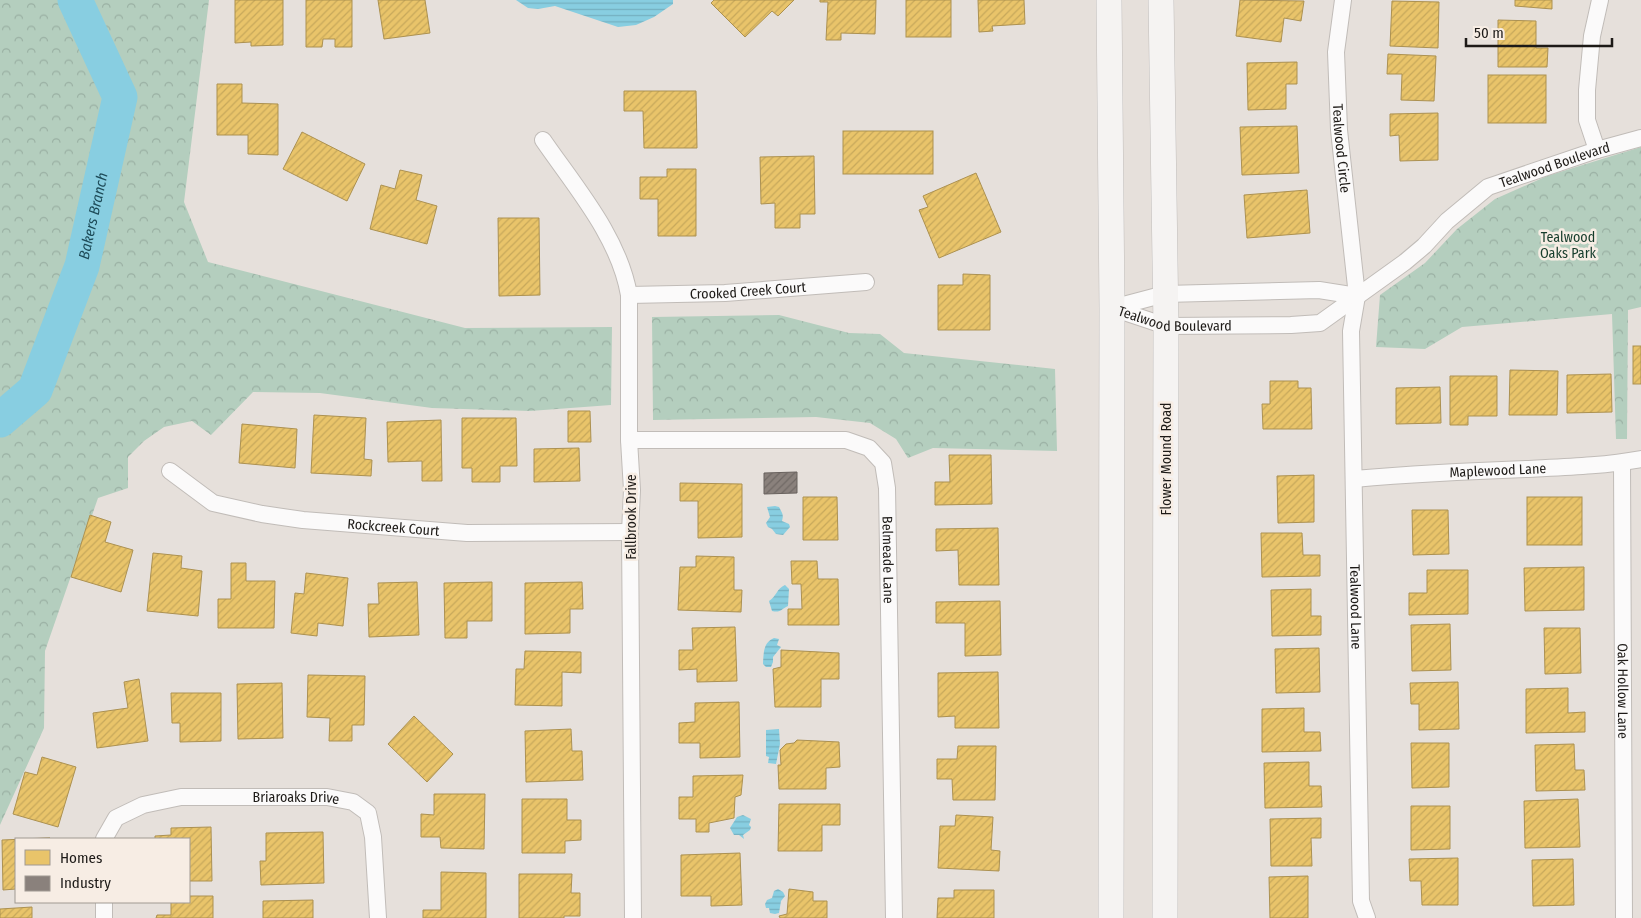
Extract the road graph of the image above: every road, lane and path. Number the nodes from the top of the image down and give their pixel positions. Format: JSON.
{"nodes":[{"id":1,"x":1109,"y":0,"type":"edge"},
{"id":2,"x":1162,"y":0,"type":"edge"},
{"id":3,"x":1343,"y":0,"type":"edge"},
{"id":4,"x":1600,"y":0,"type":"edge"},
{"id":5,"x":1641,"y":138,"type":"edge"},
{"id":6,"x":543,"y":140,"type":"dead end"},
{"id":7,"x":1597,"y":150,"type":"junction"},
{"id":8,"x":866,"y":282,"type":"dead end"},
{"id":9,"x":1166,"y":294,"type":"junction"},
{"id":10,"x":629,"y":295,"type":"junction"},
{"id":11,"x":1357,"y":296,"type":"junction"},
{"id":12,"x":1112,"y":308,"type":"junction"},
{"id":13,"x":1166,"y":326,"type":"junction"},
{"id":14,"x":630,"y":440,"type":"junction"},
{"id":15,"x":1641,"y":460,"type":"edge"},
{"id":16,"x":1622,"y":463,"type":"junction"},
{"id":17,"x":170,"y":471,"type":"dead end"},
{"id":18,"x":1354,"y":478,"type":"junction"},
{"id":19,"x":630,"y":532,"type":"junction"},
{"id":20,"x":105,"y":838,"type":"edge"},
{"id":21,"x":104,"y":903,"type":"edge"},
{"id":22,"x":104,"y":918,"type":"edge"},
{"id":23,"x":378,"y":918,"type":"edge"},
{"id":24,"x":633,"y":918,"type":"edge"},
{"id":25,"x":894,"y":918,"type":"edge"},
{"id":26,"x":1111,"y":918,"type":"edge"},
{"id":27,"x":1165,"y":918,"type":"edge"},
{"id":28,"x":1367,"y":918,"type":"edge"},
{"id":29,"x":1624,"y":918,"type":"edge"}],
"edges":[{"from":1,"to":12,"type":"main road"},
{"from":2,"to":9,"type":"main road","name":"Flower Mound Road"},
{"from":3,"to":11,"type":"street","name":"Tealwood Circle"},
{"from":4,"to":7,"type":"street"},
{"from":5,"to":7,"type":"street","name":"Tealwood Boulevard"},
{"from":6,"to":10,"type":"street","name":"Fallbrook Drive"},
{"from":7,"to":11,"type":"street","name":"Tealwood Boulevard"},
{"from":8,"to":10,"type":"street","name":"Crooked Creek Court"},
{"from":9,"to":11,"type":"street","name":"Tealwood Boulevard"},
{"from":9,"to":12,"type":"street","name":"Tealwood Boulevard"},
{"from":9,"to":13,"type":"main road","name":"Flower Mound Road"},
{"from":10,"to":14,"type":"street","name":"Fallbrook Drive"},
{"from":11,"to":13,"type":"street","name":"Tealwood Boulevard"},
{"from":11,"to":18,"type":"street","name":"Tealwood Lane"},
{"from":12,"to":13,"type":"street","name":"Tealwood Boulevard"},
{"from":12,"to":26,"type":"main road"},
{"from":13,"to":27,"type":"main road","name":"Flower Mound Road"},
{"from":14,"to":19,"type":"street","name":"Fallbrook Drive"},
{"from":14,"to":25,"type":"street","name":"Belmeade Lane"},
{"from":15,"to":16,"type":"street","name":"Maplewood Lane"},
{"from":16,"to":18,"type":"street","name":"Maplewood Lane"},
{"from":16,"to":29,"type":"street","name":"Oak Hollow Lane"},
{"from":17,"to":19,"type":"street","name":"Rockcreek Court"},
{"from":18,"to":28,"type":"street","name":"Tealwood Lane"},
{"from":19,"to":24,"type":"street","name":"Fallbrook Drive"},
{"from":20,"to":23,"type":"street","name":"Briaroaks Drive"},
{"from":21,"to":22,"type":"street"}]}
